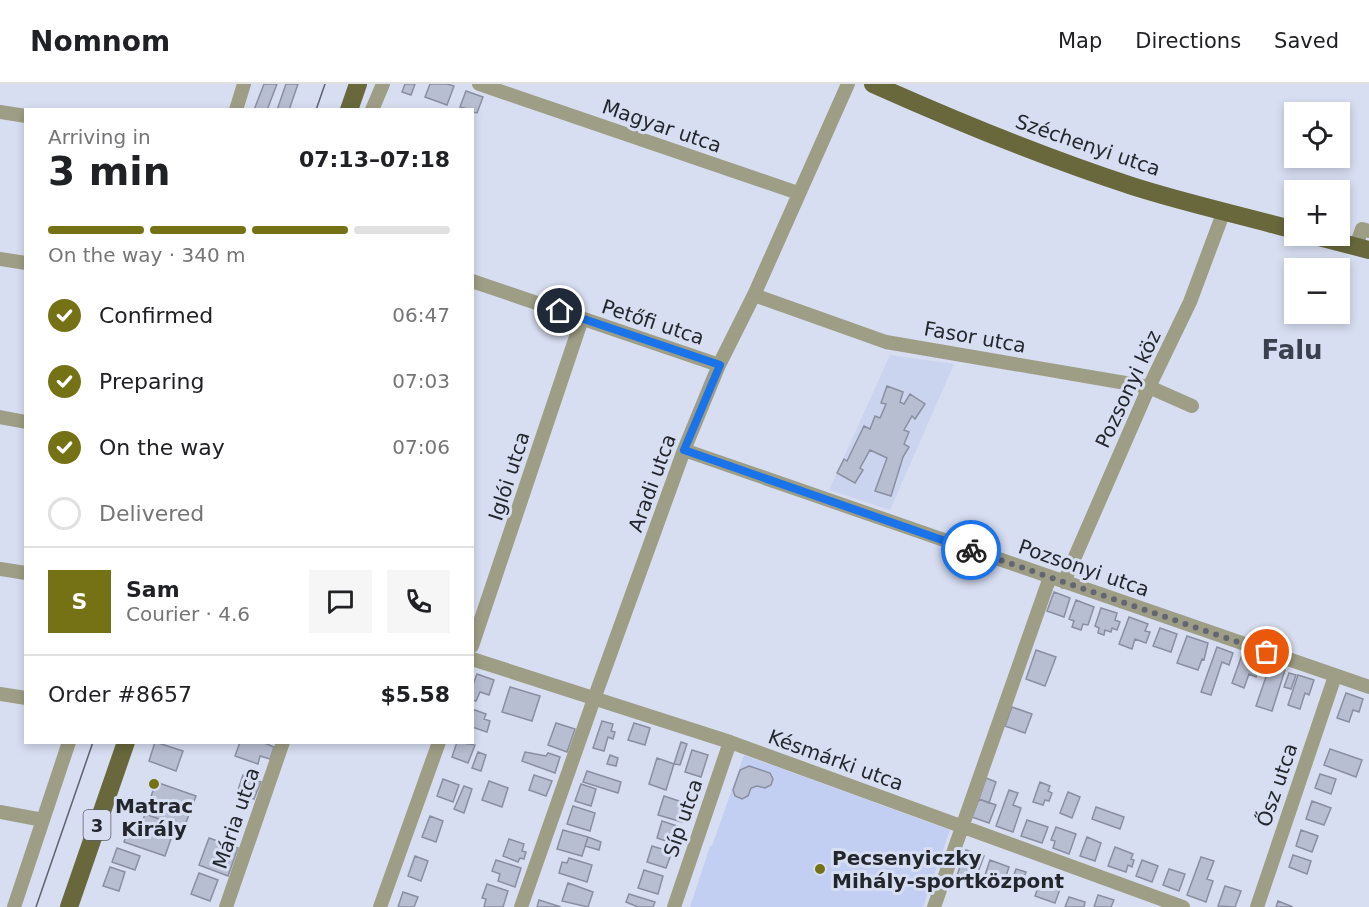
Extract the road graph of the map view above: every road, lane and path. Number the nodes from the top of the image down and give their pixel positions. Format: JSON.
{"nodes":[{"id":1,"x":244,"y":84,"type":"edge"},
{"id":2,"x":358,"y":84,"type":"edge"},
{"id":3,"x":383,"y":84,"type":"edge"},
{"id":4,"x":479,"y":84,"type":"edge"},
{"id":5,"x":848,"y":84,"type":"edge"},
{"id":6,"x":873,"y":84,"type":"edge"},
{"id":7,"x":237,"y":108,"type":"edge"},
{"id":8,"x":350,"y":108,"type":"edge"},
{"id":9,"x":373,"y":108,"type":"edge"},
{"id":10,"x":0,"y":112,"type":"edge"},
{"id":11,"x":24,"y":116,"type":"edge"},
{"id":12,"x":798,"y":193,"type":"junction"},
{"id":13,"x":1224,"y":211,"type":"junction"},
{"id":14,"x":1284,"y":227,"type":"edge"},
{"id":15,"x":1369,"y":231,"type":"edge"},
{"id":16,"x":1363,"y":248,"type":"edge"},
{"id":17,"x":0,"y":259,"type":"edge"},
{"id":18,"x":24,"y":263,"type":"edge"},
{"id":19,"x":474,"y":282,"type":"edge"},
{"id":20,"x":754,"y":295,"type":"junction"},
{"id":21,"x":582,"y":319,"type":"junction"},
{"id":22,"x":720,"y":365,"type":"junction"},
{"id":23,"x":1149,"y":387,"type":"junction"},
{"id":24,"x":1192,"y":406,"type":"dead end"},
{"id":25,"x":0,"y":417,"type":"edge"},
{"id":26,"x":24,"y":422,"type":"edge"},
{"id":27,"x":684,"y":450,"type":"junction"},
{"id":28,"x":0,"y":569,"type":"edge"},
{"id":29,"x":24,"y":573,"type":"edge"},
{"id":30,"x":1050,"y":577,"type":"junction"},
{"id":31,"x":1064,"y":582,"type":"junction"},
{"id":32,"x":474,"y":640,"type":"edge"},
{"id":33,"x":474,"y":660,"type":"edge"},
{"id":34,"x":1335,"y":676,"type":"junction"},
{"id":35,"x":1369,"y":687,"type":"edge"},
{"id":36,"x":0,"y":694,"type":"edge"},
{"id":37,"x":24,"y":698,"type":"edge"},
{"id":38,"x":594,"y":699,"type":"junction"},
{"id":39,"x":730,"y":742,"type":"junction"},
{"id":40,"x":68,"y":744,"type":"edge"},
{"id":41,"x":125,"y":744,"type":"edge"},
{"id":42,"x":282,"y":744,"type":"edge"},
{"id":43,"x":437,"y":744,"type":"edge"},
{"id":44,"x":0,"y":812,"type":"edge"},
{"id":45,"x":43,"y":820,"type":"junction"},
{"id":46,"x":962,"y":828,"type":"junction"},
{"id":47,"x":14,"y":907,"type":"edge"},
{"id":48,"x":69,"y":907,"type":"edge"},
{"id":49,"x":226,"y":907,"type":"edge"},
{"id":50,"x":380,"y":907,"type":"edge"},
{"id":51,"x":521,"y":907,"type":"edge"},
{"id":52,"x":674,"y":907,"type":"edge"},
{"id":53,"x":934,"y":907,"type":"edge"},
{"id":54,"x":1182,"y":907,"type":"edge"},
{"id":55,"x":1257,"y":907,"type":"edge"}],
"edges":[{"from":1,"to":7,"type":"street"},
{"from":2,"to":8,"type":"main road"},
{"from":3,"to":9,"type":"street"},
{"from":4,"to":12,"type":"street","name":"Magyar utca"},
{"from":5,"to":12,"type":"street","name":"Aradi utca"},
{"from":6,"to":13,"type":"main road","name":"Széchenyi utca"},
{"from":10,"to":11,"type":"street"},
{"from":12,"to":20,"type":"street","name":"Aradi utca"},
{"from":13,"to":14,"type":"main road","name":"Széchenyi utca"},
{"from":13,"to":23,"type":"street","name":"Pozsonyi köz"},
{"from":15,"to":16,"type":"street"},
{"from":17,"to":18,"type":"street"},
{"from":19,"to":21,"type":"street","name":"Petőfi utca"},
{"from":20,"to":22,"type":"street","name":"Aradi utca"},
{"from":20,"to":23,"type":"street","name":"Fasor utca"},
{"from":21,"to":22,"type":"street","name":"Petőfi utca"},
{"from":21,"to":32,"type":"street","name":"Iglói utca"},
{"from":22,"to":27,"type":"street","name":"Aradi utca"},
{"from":23,"to":24,"type":"street","name":"Fasor utca"},
{"from":23,"to":31,"type":"street","name":"Pozsonyi köz"},
{"from":25,"to":26,"type":"street"},
{"from":27,"to":30,"type":"street","name":"Pozsonyi utca"},
{"from":27,"to":38,"type":"street","name":"Aradi utca"},
{"from":28,"to":29,"type":"street"},
{"from":30,"to":31,"type":"street","name":"Pozsonyi utca"},
{"from":30,"to":46,"type":"street"},
{"from":31,"to":34,"type":"street","name":"Pozsonyi utca"},
{"from":33,"to":38,"type":"street","name":"Késmárki utca"},
{"from":34,"to":35,"type":"street","name":"Pozsonyi utca"},
{"from":34,"to":55,"type":"street","name":"Ősz utca"},
{"from":36,"to":37,"type":"street"},
{"from":38,"to":39,"type":"street","name":"Késmárki utca"},
{"from":38,"to":51,"type":"street","name":"Aradi utca"},
{"from":39,"to":46,"type":"street","name":"Késmárki utca"},
{"from":39,"to":52,"type":"street","name":"Síp utca"},
{"from":40,"to":45,"type":"street"},
{"from":41,"to":48,"type":"main road","number":"3"},
{"from":42,"to":49,"type":"street","name":"Mária utca"},
{"from":43,"to":50,"type":"street"},
{"from":44,"to":45,"type":"street"},
{"from":45,"to":47,"type":"street"},
{"from":46,"to":53,"type":"street"},
{"from":46,"to":54,"type":"street","name":"Késmárki utca"}]}
